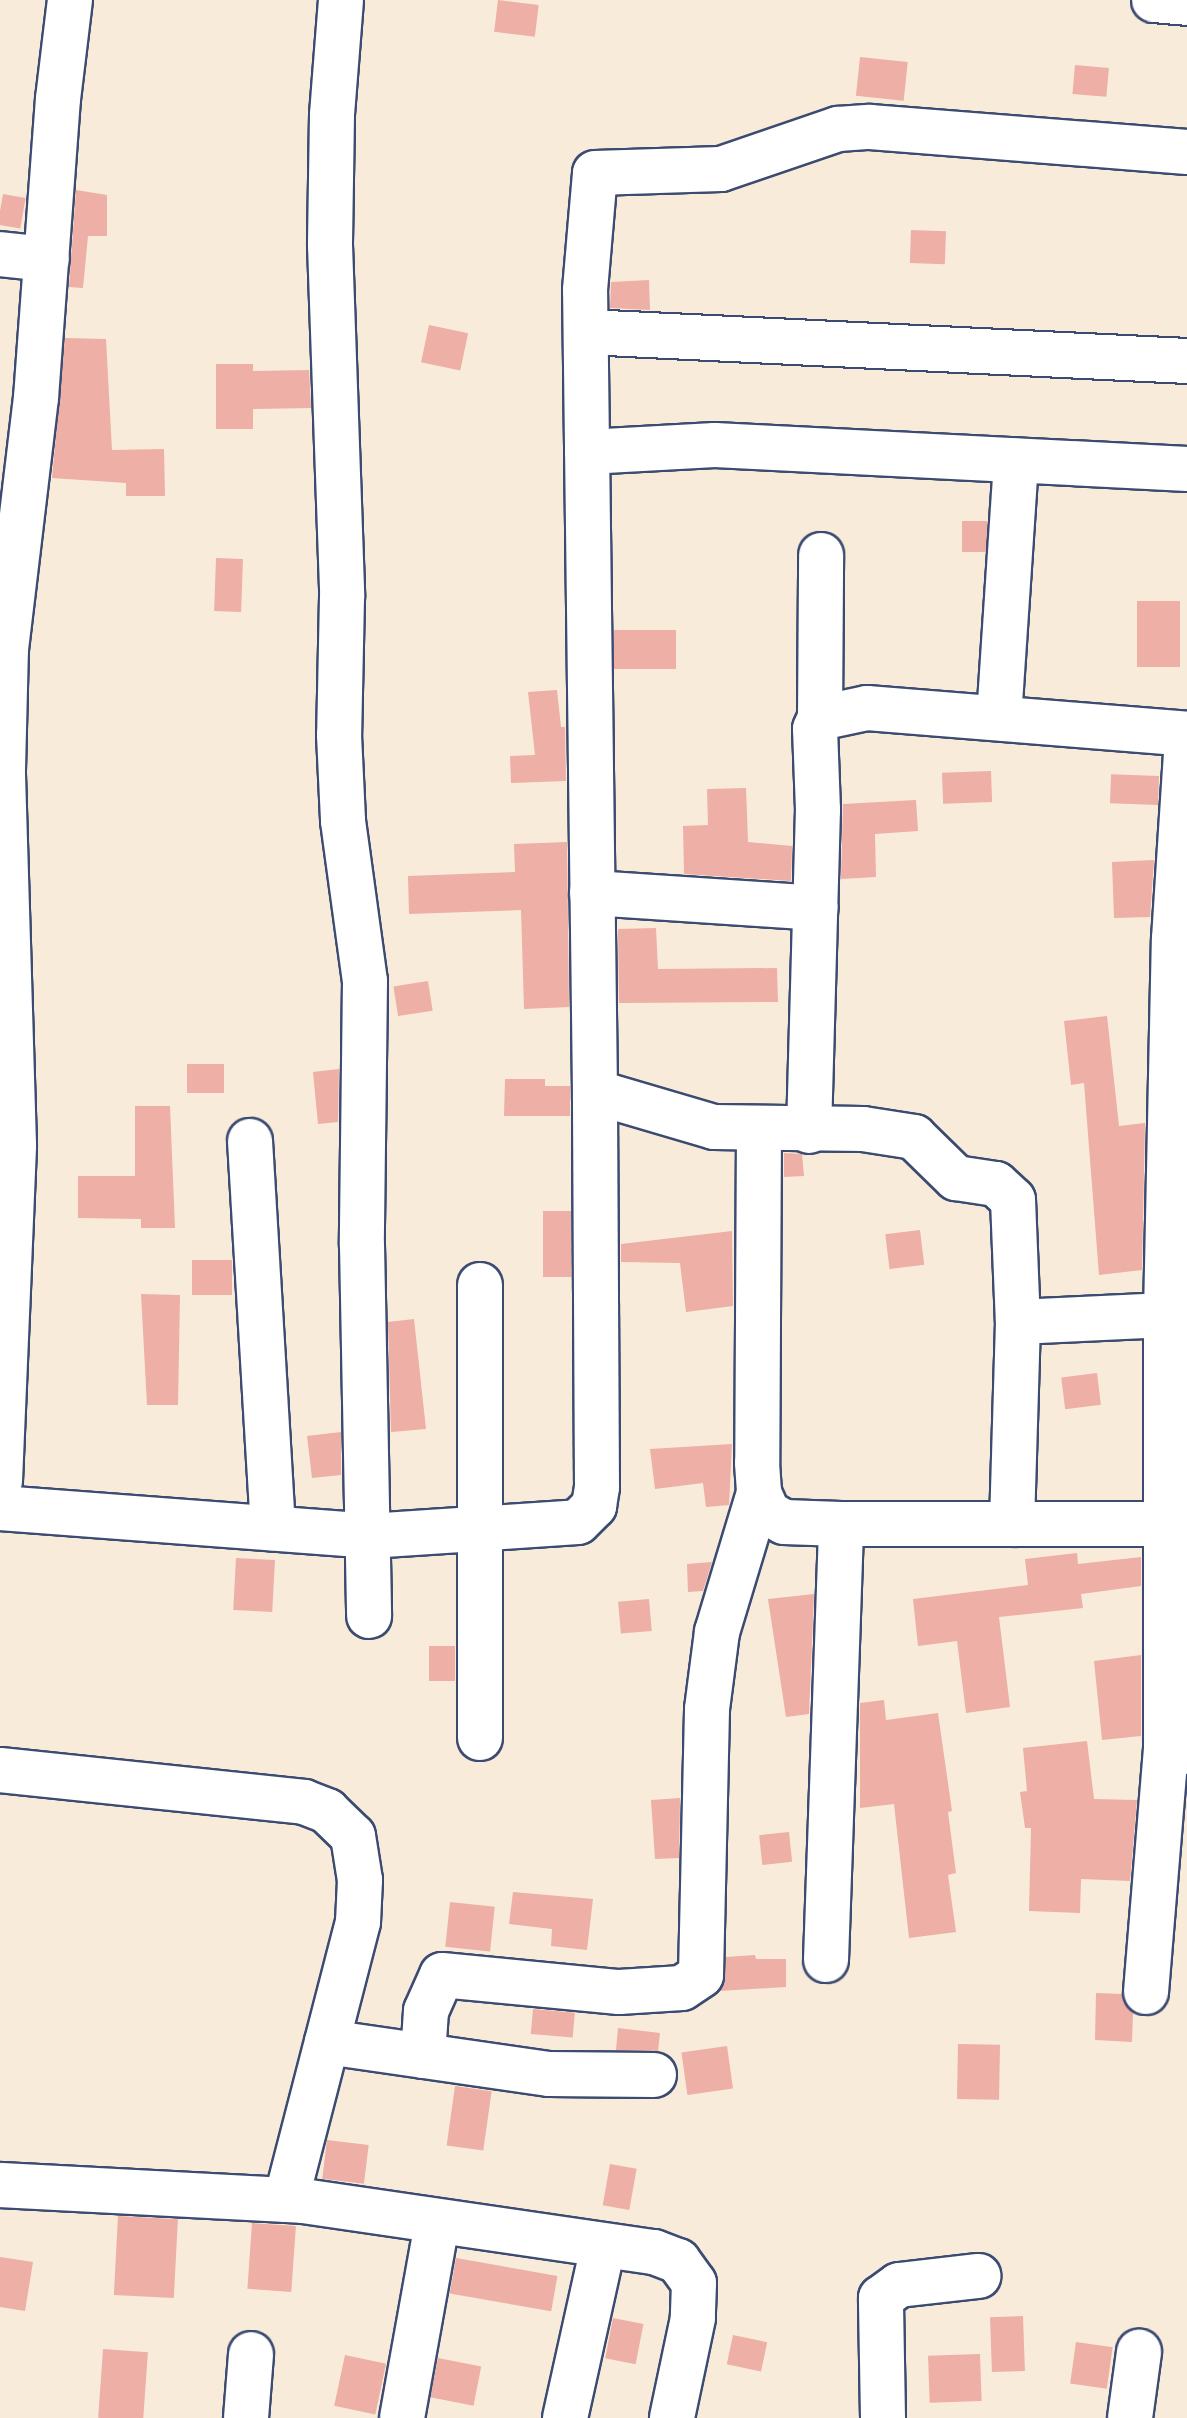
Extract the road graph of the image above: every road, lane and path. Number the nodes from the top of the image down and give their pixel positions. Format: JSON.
{"nodes":[{"id":1,"x":70,"y":0,"type":"edge"},
{"id":2,"x":341,"y":0,"type":"edge"},
{"id":3,"x":1154,"y":0,"type":"edge"},
{"id":4,"x":1187,"y":3,"type":"edge"},
{"id":5,"x":1187,"y":152,"type":"edge"},
{"id":6,"x":0,"y":254,"type":"edge"},
{"id":7,"x":47,"y":259,"type":"junction"},
{"id":8,"x":586,"y":332,"type":"junction"},
{"id":9,"x":1187,"y":361,"type":"edge"},
{"id":10,"x":18,"y":398,"type":"edge"},
{"id":11,"x":587,"y":452,"type":"junction"},
{"id":12,"x":1016,"y":461,"type":"junction"},
{"id":13,"x":1187,"y":469,"type":"edge"},
{"id":14,"x":9,"y":547,"type":"edge"},
{"id":15,"x":821,"y":555,"type":"dead end"},
{"id":16,"x":820,"y":718,"type":"junction"},
{"id":17,"x":999,"y":718,"type":"junction"},
{"id":18,"x":1187,"y":735,"type":"edge"},
{"id":19,"x":2,"y":848,"type":"edge"},
{"id":20,"x":592,"y":893,"type":"junction"},
{"id":21,"x":815,"y":908,"type":"junction"},
{"id":22,"x":595,"y":1092,"type":"junction"},
{"id":23,"x":5,"y":1103,"type":"edge"},
{"id":24,"x":759,"y":1130,"type":"junction"},
{"id":25,"x":809,"y":1131,"type":"junction"},
{"id":26,"x":250,"y":1141,"type":"dead end"},
{"id":27,"x":480,"y":1285,"type":"dead end"},
{"id":28,"x":1166,"y":1315,"type":"junction"},
{"id":29,"x":1018,"y":1322,"type":"junction"},
{"id":30,"x":2,"y":1412,"type":"edge"},
{"id":31,"x":1178,"y":1447,"type":"edge"},
{"id":32,"x":0,"y":1481,"type":"edge"},
{"id":33,"x":759,"y":1493,"type":"junction"},
{"id":34,"x":0,"y":1508,"type":"edge"},
{"id":35,"x":841,"y":1524,"type":"junction"},
{"id":36,"x":1012,"y":1524,"type":"junction"},
{"id":37,"x":1167,"y":1524,"type":"junction"},
{"id":38,"x":273,"y":1528,"type":"junction"},
{"id":39,"x":480,"y":1532,"type":"junction"},
{"id":40,"x":369,"y":1536,"type":"junction"},
{"id":41,"x":1175,"y":1593,"type":"edge"},
{"id":42,"x":369,"y":1616,"type":"dead end"},
{"id":43,"x":480,"y":1738,"type":"dead end"},
{"id":44,"x":1177,"y":1751,"type":"edge"},
{"id":45,"x":0,"y":1770,"type":"edge"},
{"id":46,"x":826,"y":1960,"type":"dead end"},
{"id":47,"x":1146,"y":1992,"type":"dead end"},
{"id":48,"x":327,"y":2042,"type":"junction"},
{"id":49,"x":423,"y":2056,"type":"junction"},
{"id":50,"x":654,"y":2075,"type":"dead end"},
{"id":51,"x":0,"y":2185,"type":"edge"},
{"id":52,"x":286,"y":2200,"type":"junction"},
{"id":53,"x":437,"y":2223,"type":"junction"},
{"id":54,"x":603,"y":2247,"type":"junction"},
{"id":55,"x":978,"y":2276,"type":"dead end"},
{"id":56,"x":1139,"y":2352,"type":"dead end"},
{"id":57,"x":251,"y":2354,"type":"dead end"},
{"id":58,"x":246,"y":2418,"type":"edge"},
{"id":59,"x":402,"y":2418,"type":"edge"},
{"id":60,"x":565,"y":2418,"type":"edge"},
{"id":61,"x":672,"y":2418,"type":"edge"},
{"id":62,"x":883,"y":2418,"type":"edge"},
{"id":63,"x":1130,"y":2418,"type":"edge"}],
"edges":[{"from":1,"to":7,"type":"street"},
{"from":2,"to":40,"type":"street"},
{"from":3,"to":4,"type":"street"},
{"from":5,"to":8,"type":"street"},
{"from":6,"to":7,"type":"street"},
{"from":7,"to":10,"type":"street"},
{"from":8,"to":9,"type":"street"},
{"from":8,"to":11,"type":"street"},
{"from":10,"to":14,"type":"street"},
{"from":11,"to":12,"type":"street"},
{"from":11,"to":20,"type":"street"},
{"from":12,"to":13,"type":"street"},
{"from":12,"to":17,"type":"street"},
{"from":14,"to":19,"type":"street"},
{"from":15,"to":16,"type":"street"},
{"from":16,"to":17,"type":"street"},
{"from":16,"to":21,"type":"street"},
{"from":17,"to":18,"type":"street"},
{"from":18,"to":28,"type":"street"},
{"from":19,"to":23,"type":"street"},
{"from":20,"to":21,"type":"street"},
{"from":20,"to":22,"type":"street"},
{"from":21,"to":25,"type":"street"},
{"from":22,"to":24,"type":"street"},
{"from":22,"to":39,"type":"street"},
{"from":23,"to":30,"type":"street"},
{"from":24,"to":25,"type":"street"},
{"from":24,"to":33,"type":"street"},
{"from":25,"to":29,"type":"street"},
{"from":26,"to":38,"type":"street"},
{"from":27,"to":39,"type":"street"},
{"from":28,"to":29,"type":"street"},
{"from":28,"to":31,"type":"street"},
{"from":29,"to":36,"type":"street"},
{"from":30,"to":32,"type":"street"},
{"from":31,"to":37,"type":"street"},
{"from":33,"to":35,"type":"street"},
{"from":33,"to":49,"type":"street"},
{"from":34,"to":38,"type":"street"},
{"from":35,"to":36,"type":"street"},
{"from":35,"to":46,"type":"street"},
{"from":36,"to":37,"type":"street"},
{"from":37,"to":41,"type":"street"},
{"from":38,"to":40,"type":"street"},
{"from":39,"to":40,"type":"street"},
{"from":39,"to":43,"type":"street"},
{"from":40,"to":42,"type":"street"},
{"from":41,"to":44,"type":"street"},
{"from":44,"to":47,"type":"street"},
{"from":45,"to":48,"type":"street"},
{"from":48,"to":49,"type":"street"},
{"from":48,"to":52,"type":"street"},
{"from":49,"to":50,"type":"street"},
{"from":51,"to":52,"type":"street"},
{"from":52,"to":53,"type":"street"},
{"from":53,"to":54,"type":"street"},
{"from":53,"to":59,"type":"street"},
{"from":54,"to":60,"type":"street"},
{"from":54,"to":61,"type":"street"},
{"from":55,"to":62,"type":"street"},
{"from":56,"to":63,"type":"street"},
{"from":57,"to":58,"type":"street"}]}
